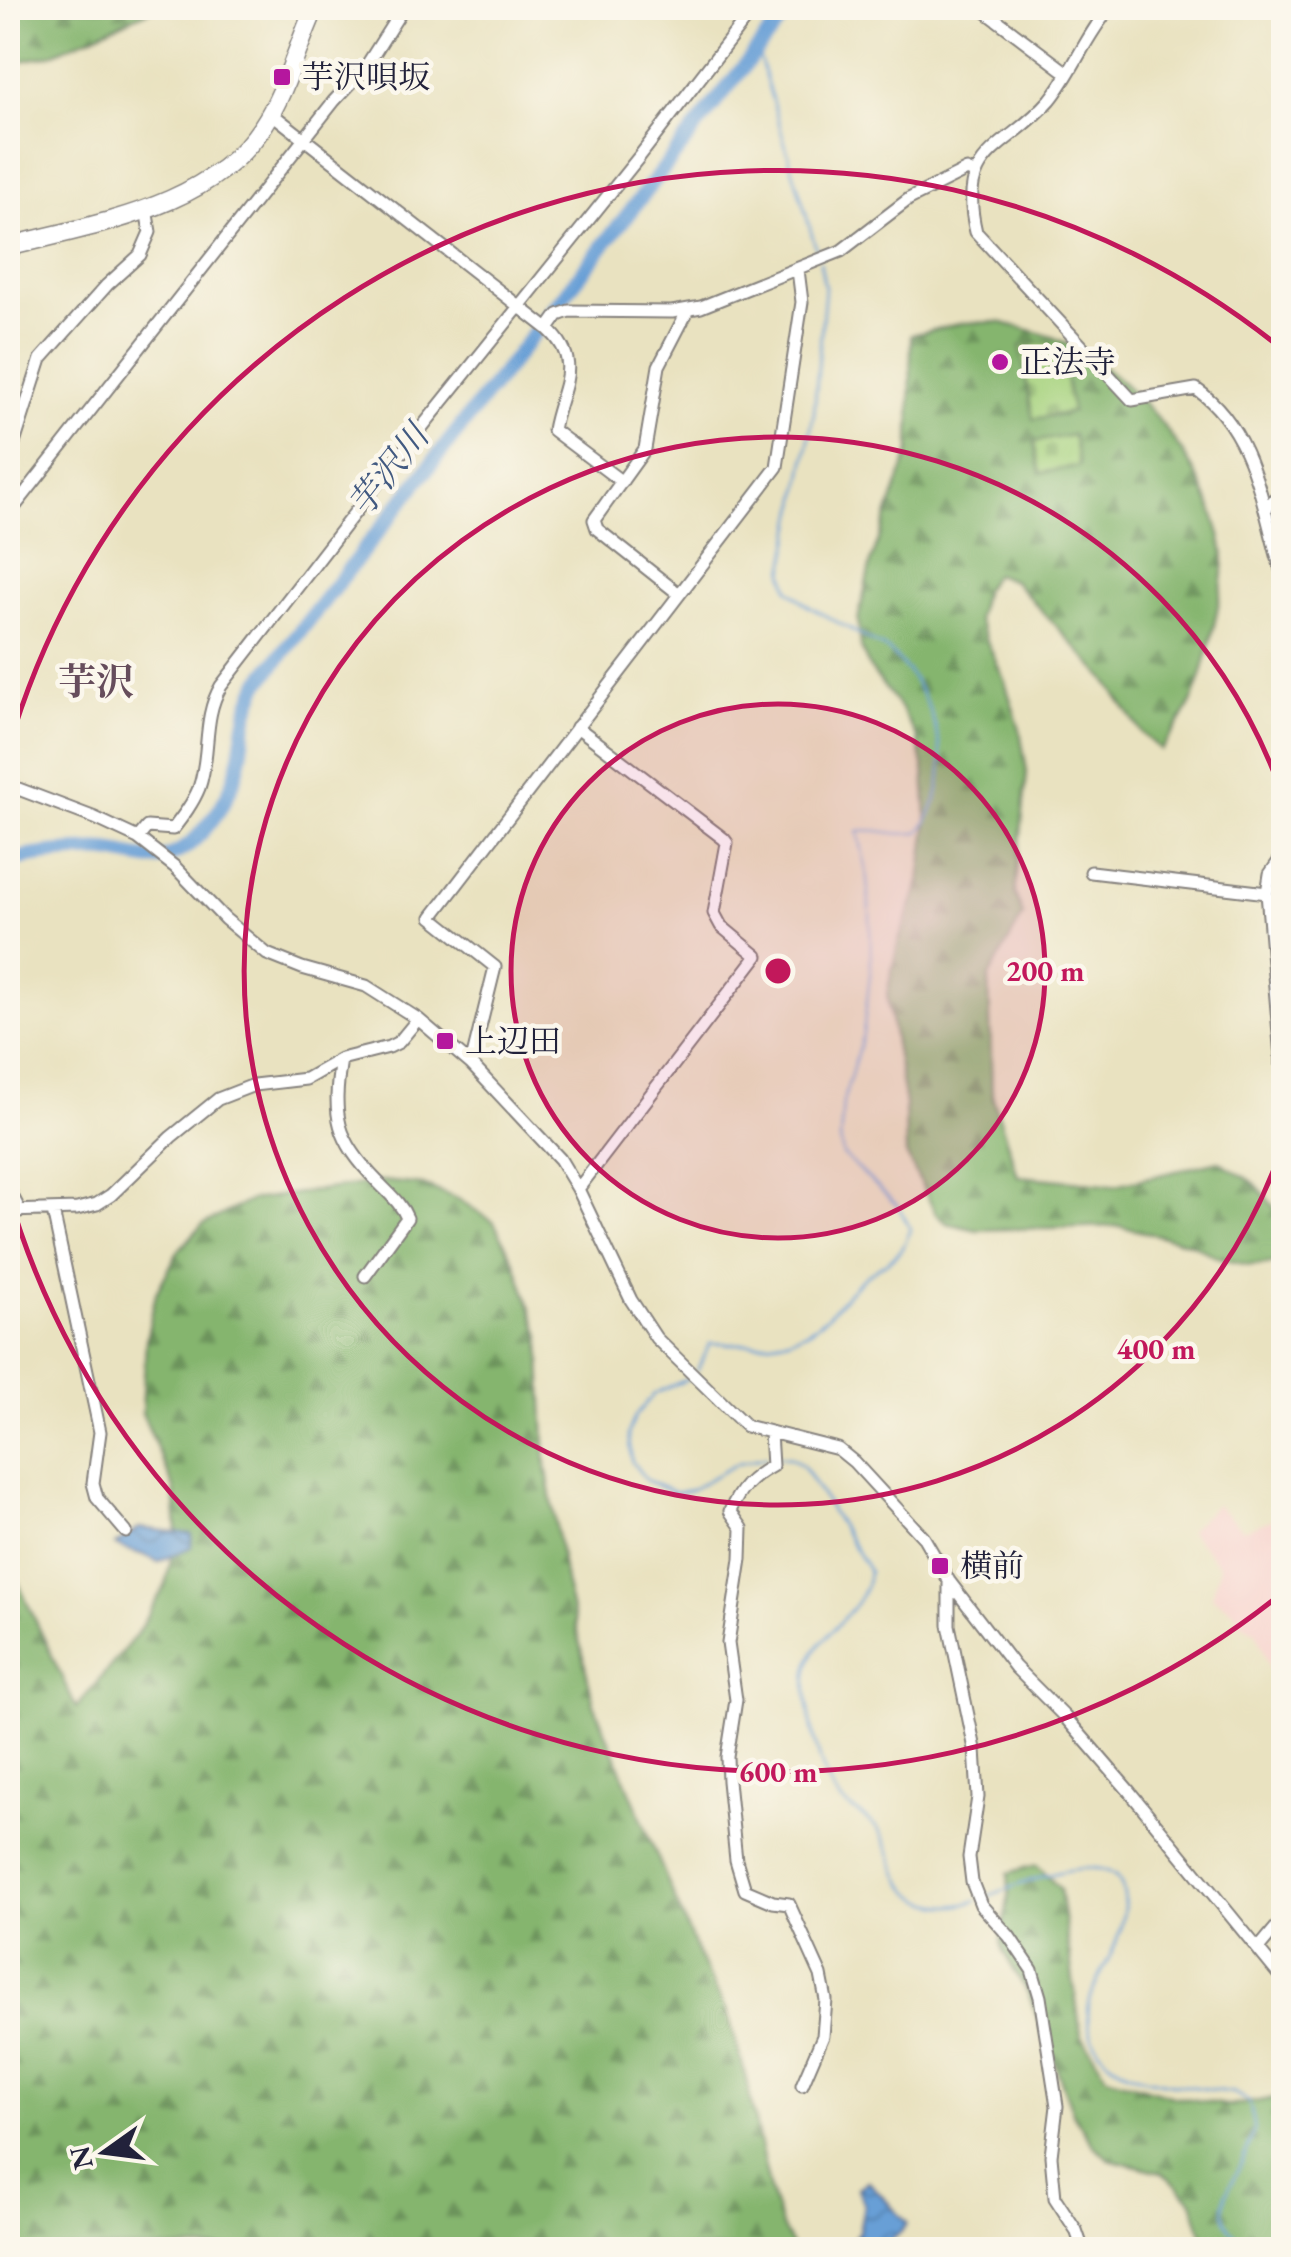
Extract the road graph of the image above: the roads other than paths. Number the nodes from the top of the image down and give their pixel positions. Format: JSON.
{"nodes":[{"id":1,"x":316,"y":8,"type":"edge"},
{"id":2,"x":403,"y":8,"type":"edge"},
{"id":3,"x":754,"y":8,"type":"edge"},
{"id":4,"x":981,"y":8,"type":"edge"},
{"id":5,"x":1110,"y":8,"type":"edge"},
{"id":6,"x":1066,"y":72,"type":"junction"},
{"id":7,"x":271,"y":113,"type":"junction"},
{"id":8,"x":305,"y":138,"type":"junction"},
{"id":9,"x":976,"y":174,"type":"junction"},
{"id":10,"x":146,"y":209,"type":"junction"},
{"id":11,"x":8,"y":247,"type":"edge"},
{"id":12,"x":799,"y":269,"type":"junction"},
{"id":13,"x":519,"y":307,"type":"junction"},
{"id":14,"x":687,"y":312,"type":"junction"},
{"id":15,"x":547,"y":328,"type":"junction"},
{"id":16,"x":8,"y":462,"type":"edge"},
{"id":17,"x":622,"y":482,"type":"junction"},
{"id":18,"x":1284,"y":488,"type":"edge"},
{"id":19,"x":1266,"y":509,"type":"junction"},
{"id":20,"x":8,"y":515,"type":"edge"},
{"id":21,"x":1284,"y":579,"type":"edge"},
{"id":22,"x":679,"y":594,"type":"junction"},
{"id":23,"x":577,"y":727,"type":"junction"},
{"id":24,"x":8,"y":785,"type":"edge"},
{"id":25,"x":138,"y":838,"type":"junction"},
{"id":26,"x":1284,"y":854,"type":"edge"},
{"id":27,"x":1091,"y":872,"type":"dead end"},
{"id":28,"x":1267,"y":892,"type":"junction"},
{"id":29,"x":418,"y":1019,"type":"junction"},
{"id":30,"x":342,"y":1059,"type":"junction"},
{"id":31,"x":471,"y":1064,"type":"junction"},
{"id":32,"x":1284,"y":1092,"type":"edge"},
{"id":33,"x":8,"y":1188,"type":"edge"},
{"id":34,"x":578,"y":1188,"type":"junction"},
{"id":35,"x":14,"y":1211,"type":"edge"},
{"id":36,"x":53,"y":1211,"type":"junction"},
{"id":37,"x":365,"y":1276,"type":"dead end"},
{"id":38,"x":770,"y":1440,"type":"junction"},
{"id":39,"x":126,"y":1532,"type":"dead end"},
{"id":40,"x":949,"y":1580,"type":"junction"},
{"id":41,"x":1284,"y":1918,"type":"edge"},
{"id":42,"x":1259,"y":1948,"type":"junction"},
{"id":43,"x":1284,"y":1981,"type":"edge"},
{"id":44,"x":802,"y":2085,"type":"dead end"},
{"id":45,"x":1083,"y":2250,"type":"edge"}],
"edges":[{"from":1,"to":7,"type":"highway"},
{"from":2,"to":8,"type":"street"},
{"from":3,"to":13,"type":"street"},
{"from":4,"to":6,"type":"street"},
{"from":5,"to":6,"type":"street"},
{"from":6,"to":9,"type":"street"},
{"from":7,"to":8,"type":"street"},
{"from":7,"to":10,"type":"highway"},
{"from":8,"to":13,"type":"street"},
{"from":8,"to":20,"type":"street"},
{"from":9,"to":12,"type":"street"},
{"from":9,"to":19,"type":"street"},
{"from":10,"to":11,"type":"highway"},
{"from":10,"to":16,"type":"street"},
{"from":12,"to":14,"type":"street"},
{"from":12,"to":22,"type":"street"},
{"from":13,"to":15,"type":"street"},
{"from":13,"to":25,"type":"street"},
{"from":14,"to":15,"type":"street"},
{"from":14,"to":17,"type":"street"},
{"from":15,"to":17,"type":"street"},
{"from":17,"to":22,"type":"street"},
{"from":18,"to":19,"type":"street"},
{"from":19,"to":21,"type":"street"},
{"from":22,"to":23,"type":"street"},
{"from":23,"to":31,"type":"street"},
{"from":23,"to":34,"type":"street"},
{"from":24,"to":25,"type":"street"},
{"from":25,"to":29,"type":"street"},
{"from":26,"to":28,"type":"street"},
{"from":27,"to":28,"type":"street"},
{"from":28,"to":32,"type":"street"},
{"from":29,"to":30,"type":"street"},
{"from":29,"to":31,"type":"street"},
{"from":30,"to":36,"type":"street"},
{"from":30,"to":37,"type":"street"},
{"from":31,"to":34,"type":"street"},
{"from":33,"to":35,"type":"street"},
{"from":34,"to":38,"type":"street"},
{"from":35,"to":36,"type":"street"},
{"from":36,"to":39,"type":"street"},
{"from":38,"to":40,"type":"street"},
{"from":38,"to":44,"type":"street"},
{"from":40,"to":42,"type":"street"},
{"from":40,"to":45,"type":"street"},
{"from":41,"to":42,"type":"street"},
{"from":42,"to":43,"type":"street"}]}
